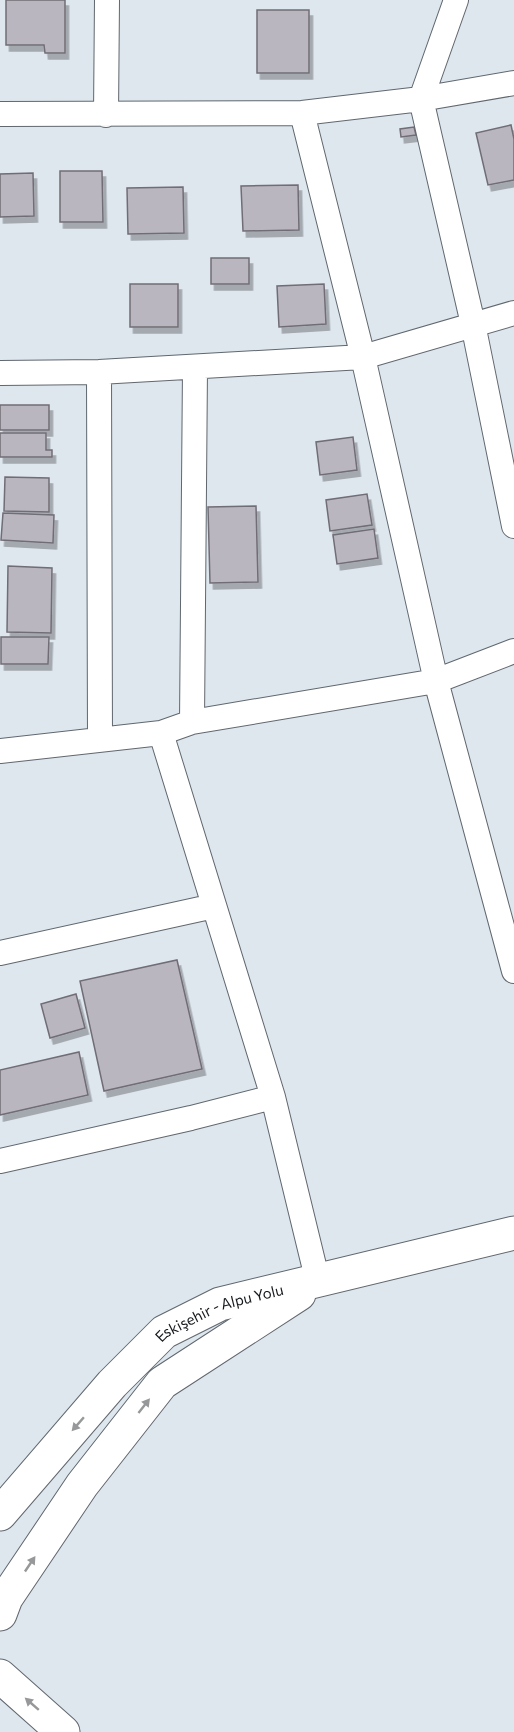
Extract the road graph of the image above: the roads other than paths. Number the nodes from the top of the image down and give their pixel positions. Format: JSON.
{"nodes":[{"id":1,"x":107,"y":0,"type":"edge"},
{"id":2,"x":456,"y":0,"type":"edge"},
{"id":3,"x":514,"y":83,"type":"edge"},
{"id":4,"x":421,"y":99,"type":"junction"},
{"id":5,"x":302,"y":113,"type":"junction"},
{"id":6,"x":0,"y":114,"type":"edge"},
{"id":7,"x":106,"y":114,"type":"junction"},
{"id":8,"x":514,"y":313,"type":"edge"},
{"id":9,"x":472,"y":324,"type":"junction"},
{"id":10,"x":363,"y":357,"type":"junction"},
{"id":11,"x":195,"y":368,"type":"junction"},
{"id":12,"x":99,"y":372,"type":"junction"},
{"id":13,"x":0,"y":373,"type":"edge"},
{"id":14,"x":514,"y":526,"type":"edge"},
{"id":15,"x":514,"y":651,"type":"edge"},
{"id":16,"x":436,"y":681,"type":"junction"},
{"id":17,"x":192,"y":722,"type":"junction"},
{"id":18,"x":161,"y":733,"type":"junction"},
{"id":19,"x":100,"y":739,"type":"junction"},
{"id":20,"x":0,"y":751,"type":"edge"},
{"id":21,"x":214,"y":906,"type":"junction"},
{"id":22,"x":0,"y":953,"type":"edge"},
{"id":23,"x":514,"y":971,"type":"edge"},
{"id":24,"x":273,"y":1097,"type":"junction"},
{"id":25,"x":0,"y":1161,"type":"edge"},
{"id":26,"x":514,"y":1233,"type":"edge"},
{"id":27,"x":318,"y":1281,"type":"junction"},
{"id":28,"x":0,"y":1514,"type":"edge"},
{"id":29,"x":0,"y":1614,"type":"edge"},
{"id":30,"x":0,"y":1676,"type":"edge"},
{"id":31,"x":63,"y":1732,"type":"edge"}],
"edges":[{"from":1,"to":7,"type":"street"},
{"from":2,"to":4,"type":"street"},
{"from":3,"to":4,"type":"street"},
{"from":4,"to":5,"type":"street"},
{"from":4,"to":9,"type":"street"},
{"from":5,"to":7,"type":"street"},
{"from":5,"to":10,"type":"street"},
{"from":6,"to":7,"type":"street"},
{"from":8,"to":9,"type":"street"},
{"from":9,"to":10,"type":"street"},
{"from":9,"to":14,"type":"street"},
{"from":10,"to":11,"type":"street"},
{"from":10,"to":16,"type":"street"},
{"from":11,"to":12,"type":"street"},
{"from":11,"to":17,"type":"street"},
{"from":12,"to":13,"type":"street"},
{"from":12,"to":19,"type":"street"},
{"from":15,"to":16,"type":"street"},
{"from":16,"to":17,"type":"street"},
{"from":16,"to":23,"type":"street"},
{"from":17,"to":18,"type":"street"},
{"from":18,"to":19,"type":"street"},
{"from":18,"to":21,"type":"street"},
{"from":19,"to":20,"type":"street"},
{"from":21,"to":22,"type":"street"},
{"from":21,"to":24,"type":"street"},
{"from":24,"to":25,"type":"street"},
{"from":24,"to":27,"type":"street"},
{"from":26,"to":27,"type":"main road","name":"Eskişehir - Alpu Yolu"},
{"from":27,"to":28,"type":"main road","name":"Eskişehir - Alpu Yolu","one_way":true},
{"from":29,"to":27,"type":"main road","one_way":true},
{"from":31,"to":30,"type":"main road","one_way":true}]}
